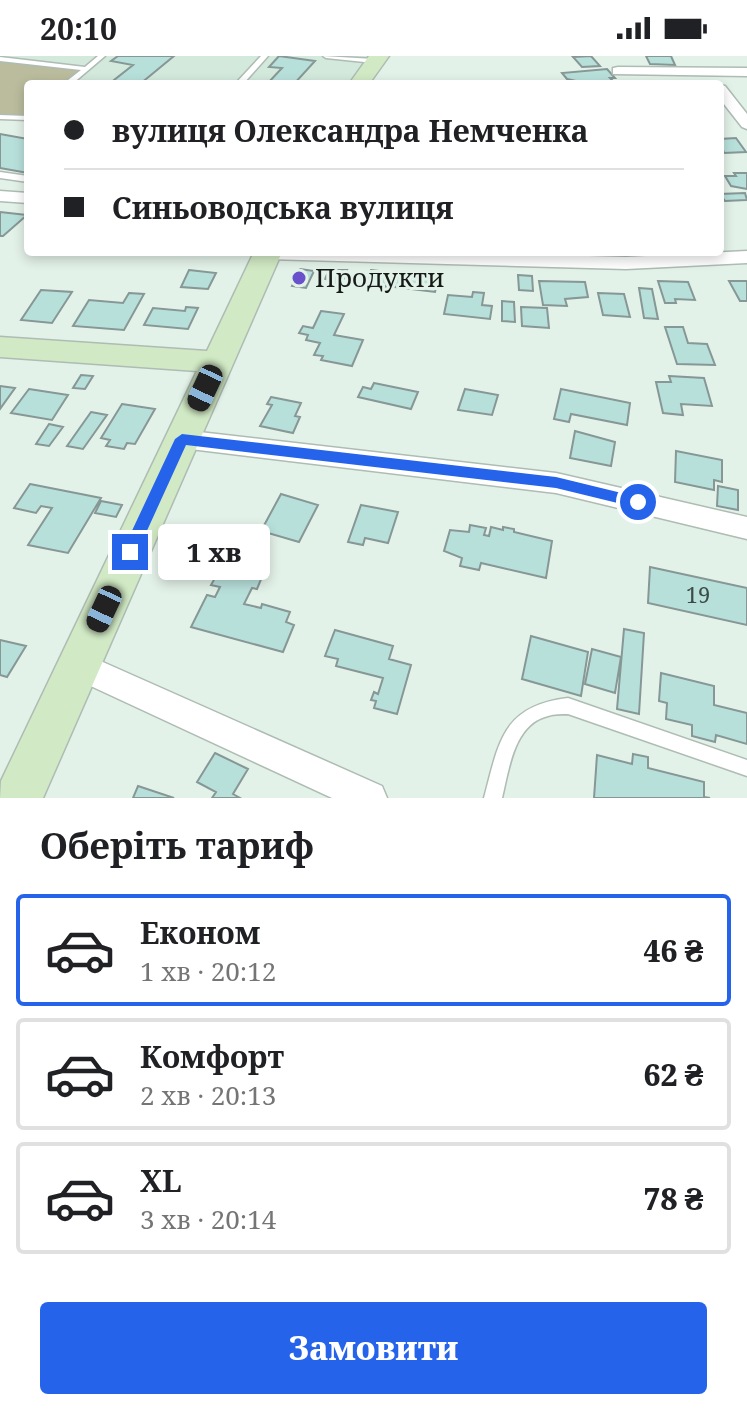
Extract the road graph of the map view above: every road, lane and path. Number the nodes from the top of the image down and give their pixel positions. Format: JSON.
{"nodes":[{"id":1,"x":102,"y":56,"type":"edge"},
{"id":2,"x":265,"y":56,"type":"edge"},
{"id":3,"x":326,"y":56,"type":"edge"},
{"id":4,"x":604,"y":56,"type":"edge"},
{"id":5,"x":0,"y":59,"type":"edge"},
{"id":6,"x":377,"y":59,"type":"edge"},
{"id":7,"x":87,"y":69,"type":"junction"},
{"id":8,"x":747,"y":72,"type":"edge"},
{"id":9,"x":623,"y":78,"type":"edge"},
{"id":10,"x":72,"y":80,"type":"edge"},
{"id":11,"x":243,"y":80,"type":"edge"},
{"id":12,"x":362,"y":80,"type":"edge"},
{"id":13,"x":684,"y":80,"type":"edge"},
{"id":14,"x":719,"y":80,"type":"edge"},
{"id":15,"x":724,"y":93,"type":"edge"},
{"id":16,"x":0,"y":117,"type":"edge"},
{"id":17,"x":24,"y":118,"type":"edge"},
{"id":18,"x":747,"y":124,"type":"edge"},
{"id":19,"x":0,"y":175,"type":"edge"},
{"id":20,"x":24,"y":178,"type":"edge"},
{"id":21,"x":0,"y":196,"type":"edge"},
{"id":22,"x":24,"y":198,"type":"edge"},
{"id":23,"x":267,"y":256,"type":"edge"},
{"id":24,"x":375,"y":256,"type":"edge"},
{"id":25,"x":747,"y":257,"type":"edge"},
{"id":26,"x":0,"y":347,"type":"edge"},
{"id":27,"x":217,"y":362,"type":"junction"},
{"id":28,"x":182,"y":439,"type":"junction"},
{"id":29,"x":747,"y":528,"type":"edge"},
{"id":30,"x":78,"y":665,"type":"junction"},
{"id":31,"x":747,"y":768,"type":"edge"},
{"id":32,"x":18,"y":798,"type":"edge"},
{"id":33,"x":370,"y":798,"type":"edge"},
{"id":34,"x":493,"y":798,"type":"edge"}],
"edges":[{"from":1,"to":7,"type":"lane"},
{"from":2,"to":11,"type":"lane"},
{"from":3,"to":6,"type":"lane"},
{"from":4,"to":9,"type":"street"},
{"from":5,"to":7,"type":"lane"},
{"from":6,"to":12,"type":"street"},
{"from":7,"to":10,"type":"lane"},
{"from":8,"to":14,"type":"street"},
{"from":9,"to":13,"type":"street"},
{"from":15,"to":18,"type":"street"},
{"from":16,"to":17,"type":"lane"},
{"from":19,"to":20,"type":"lane"},
{"from":21,"to":22,"type":"street"},
{"from":23,"to":27,"type":"street"},
{"from":24,"to":25,"type":"street"},
{"from":26,"to":27,"type":"street"},
{"from":27,"to":28,"type":"street"},
{"from":28,"to":29,"type":"street"},
{"from":28,"to":30,"type":"street"},
{"from":30,"to":32,"type":"street"},
{"from":30,"to":33,"type":"street"},
{"from":31,"to":34,"type":"lane"}]}
